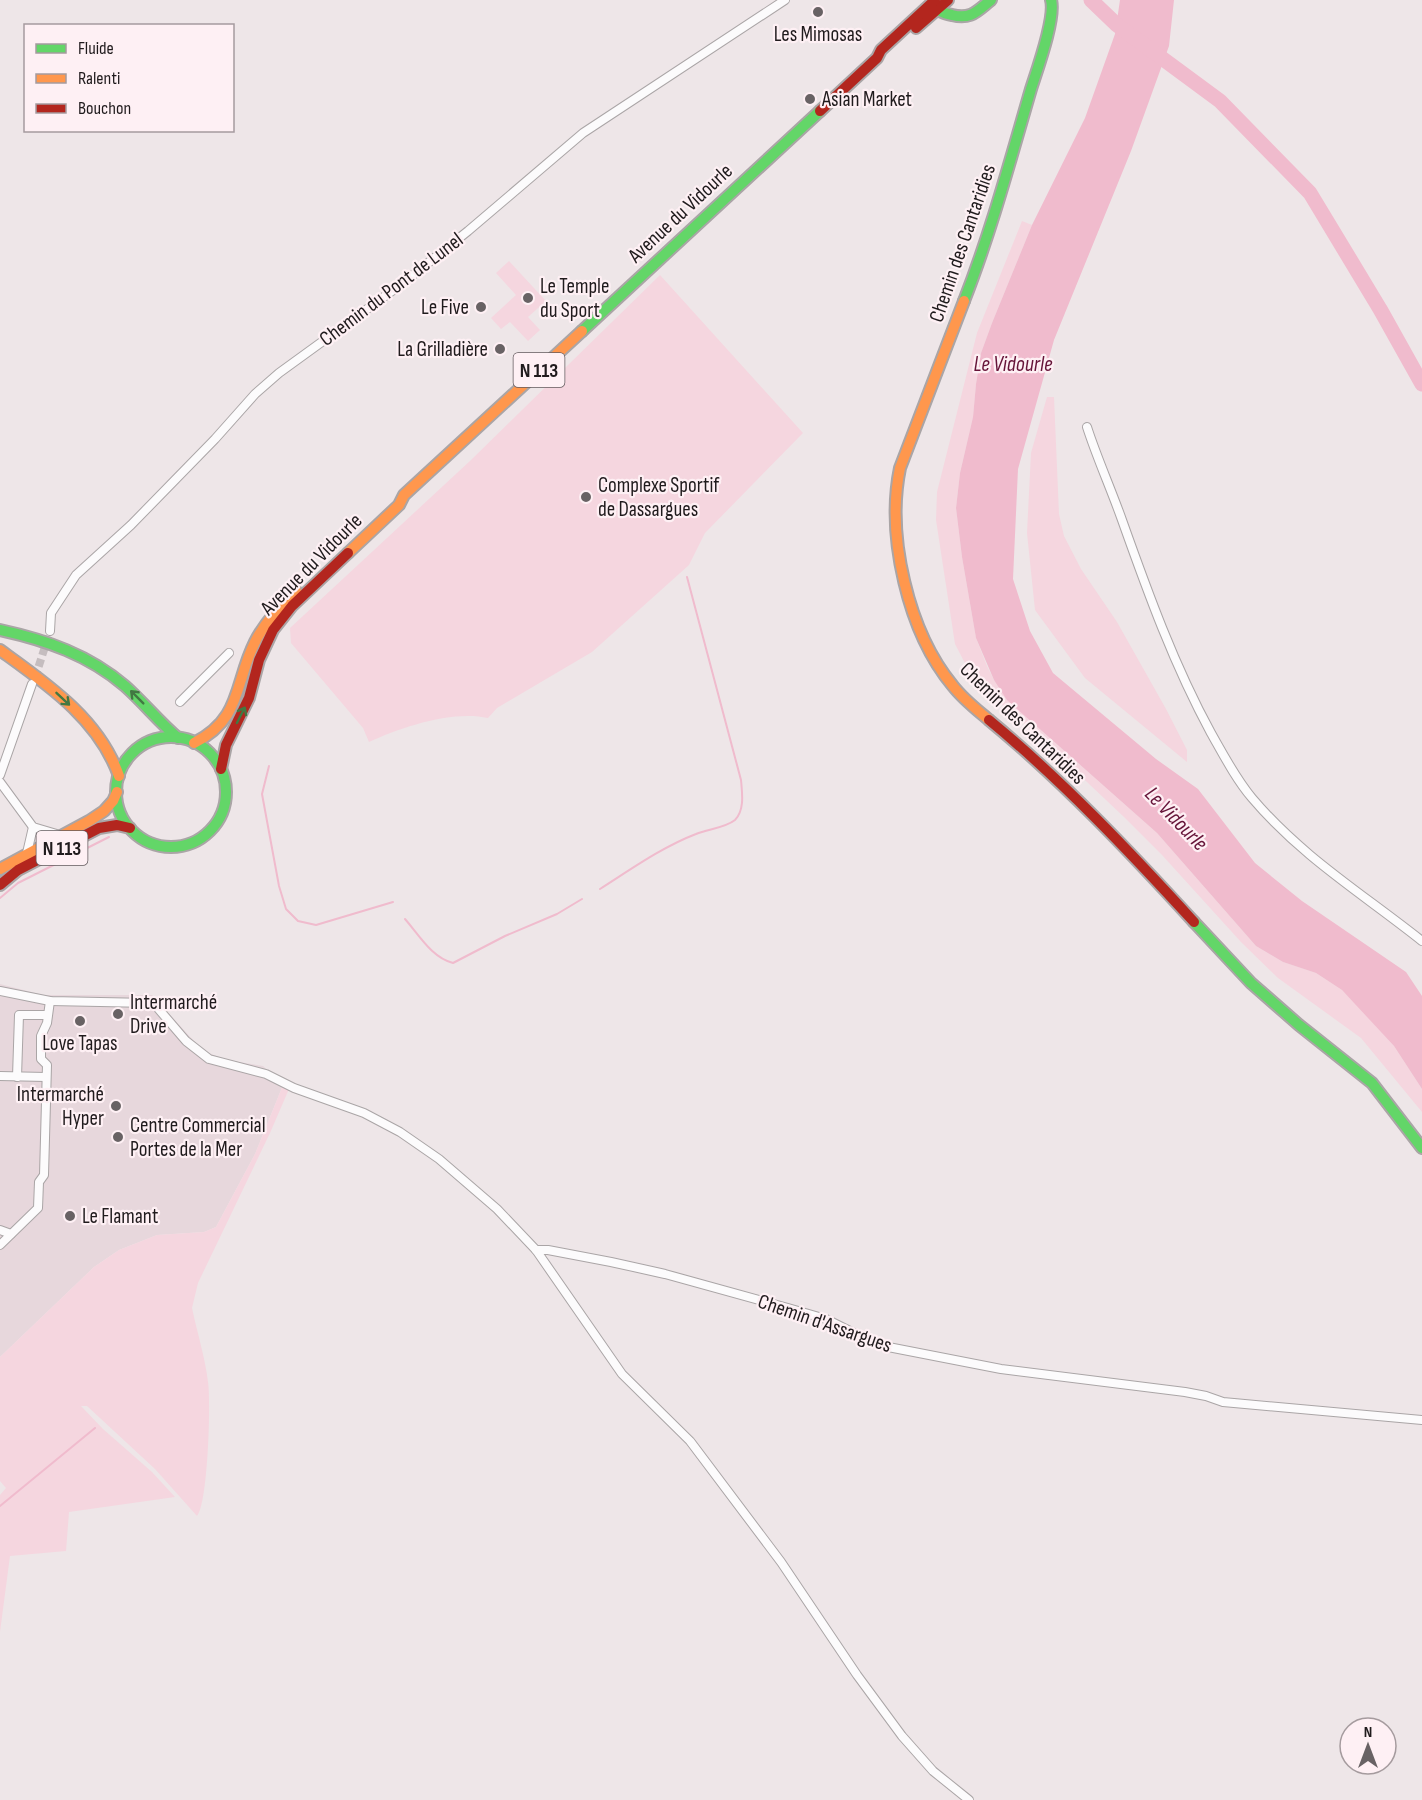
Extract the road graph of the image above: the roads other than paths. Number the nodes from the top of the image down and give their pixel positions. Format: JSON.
{"nodes":[{"id":1,"x":785,"y":0,"type":"edge"},
{"id":2,"x":991,"y":0,"type":"edge"},
{"id":3,"x":1051,"y":0,"type":"edge"},
{"id":4,"x":940,"y":3,"type":"edge"},
{"id":5,"x":1087,"y":427,"type":"dead end"},
{"id":6,"x":404,"y":495,"type":"junction"},
{"id":7,"x":0,"y":630,"type":"edge"},
{"id":8,"x":50,"y":631,"type":"tunnel mouth"},
{"id":9,"x":0,"y":650,"type":"edge"},
{"id":10,"x":229,"y":653,"type":"dead end"},
{"id":11,"x":32,"y":684,"type":"tunnel mouth"},
{"id":12,"x":180,"y":702,"type":"dead end"},
{"id":13,"x":178,"y":738,"type":"junction"},
{"id":14,"x":195,"y":743,"type":"junction"},
{"id":15,"x":221,"y":769,"type":"junction"},
{"id":16,"x":0,"y":775,"type":"edge"},
{"id":17,"x":119,"y":776,"type":"junction"},
{"id":18,"x":0,"y":782,"type":"edge"},
{"id":19,"x":117,"y":792,"type":"junction"},
{"id":20,"x":33,"y":827,"type":"junction"},
{"id":21,"x":130,"y":828,"type":"junction"},
{"id":22,"x":60,"y":835,"type":"junction"},
{"id":23,"x":27,"y":853,"type":"junction"},
{"id":24,"x":0,"y":869,"type":"edge"},
{"id":25,"x":0,"y":885,"type":"edge"},
{"id":26,"x":1422,"y":941,"type":"edge"},
{"id":27,"x":0,"y":991,"type":"edge"},
{"id":28,"x":50,"y":1001,"type":"junction"},
{"id":29,"x":47,"y":1015,"type":"junction"},
{"id":30,"x":0,"y":1076,"type":"edge"},
{"id":31,"x":17,"y":1077,"type":"junction"},
{"id":32,"x":46,"y":1077,"type":"junction"},
{"id":33,"x":1422,"y":1148,"type":"edge"},
{"id":34,"x":0,"y":1230,"type":"edge"},
{"id":35,"x":11,"y":1234,"type":"junction"},
{"id":36,"x":0,"y":1244,"type":"edge"},
{"id":37,"x":536,"y":1250,"type":"junction"},
{"id":38,"x":1422,"y":1420,"type":"edge"},
{"id":39,"x":969,"y":1800,"type":"edge"}],
"edges":[{"from":1,"to":8,"type":"street","name":"Chemin du Pont de Lunel"},
{"from":2,"to":4,"type":"main road"},
{"from":3,"to":33,"type":"main road","name":"Chemin des Cantaridies"},
{"from":4,"to":6,"type":"main road","name":"Avenue du Vidourle","number":"N 113"},
{"from":5,"to":26,"type":"street"},
{"from":6,"to":14,"type":"main road","name":"Avenue du Vidourle","number":"N 113"},
{"from":15,"to":6,"type":"main road","name":"Avenue du Vidourle","number":"N 113","one_way":true},
{"from":13,"to":7,"type":"main road","one_way":true},
{"from":9,"to":17,"type":"main road","one_way":true},
{"from":10,"to":12,"type":"street"},
{"from":11,"to":16,"type":"street"},
{"from":13,"to":14,"type":"main road"},
{"from":13,"to":17,"type":"main road"},
{"from":14,"to":15,"type":"main road"},
{"from":15,"to":21,"type":"main road"},
{"from":17,"to":19,"type":"main road"},
{"from":18,"to":20,"type":"street"},
{"from":19,"to":21,"type":"main road"},
{"from":19,"to":22,"type":"main road","number":"N 113"},
{"from":20,"to":22,"type":"street"},
{"from":20,"to":23,"type":"street"},
{"from":21,"to":25,"type":"main road","number":"N 113"},
{"from":22,"to":23,"type":"main road","number":"N 113"},
{"from":23,"to":24,"type":"main road","number":"N 113"},
{"from":27,"to":28,"type":"street"},
{"from":28,"to":29,"type":"street"},
{"from":28,"to":37,"type":"street"},
{"from":29,"to":31,"type":"street"},
{"from":29,"to":32,"type":"street"},
{"from":30,"to":31,"type":"street"},
{"from":31,"to":32,"type":"street"},
{"from":32,"to":35,"type":"street"},
{"from":34,"to":35,"type":"street"},
{"from":35,"to":36,"type":"street"},
{"from":37,"to":38,"type":"street","name":"Chemin d'Assargues"},
{"from":37,"to":39,"type":"street"}]}
